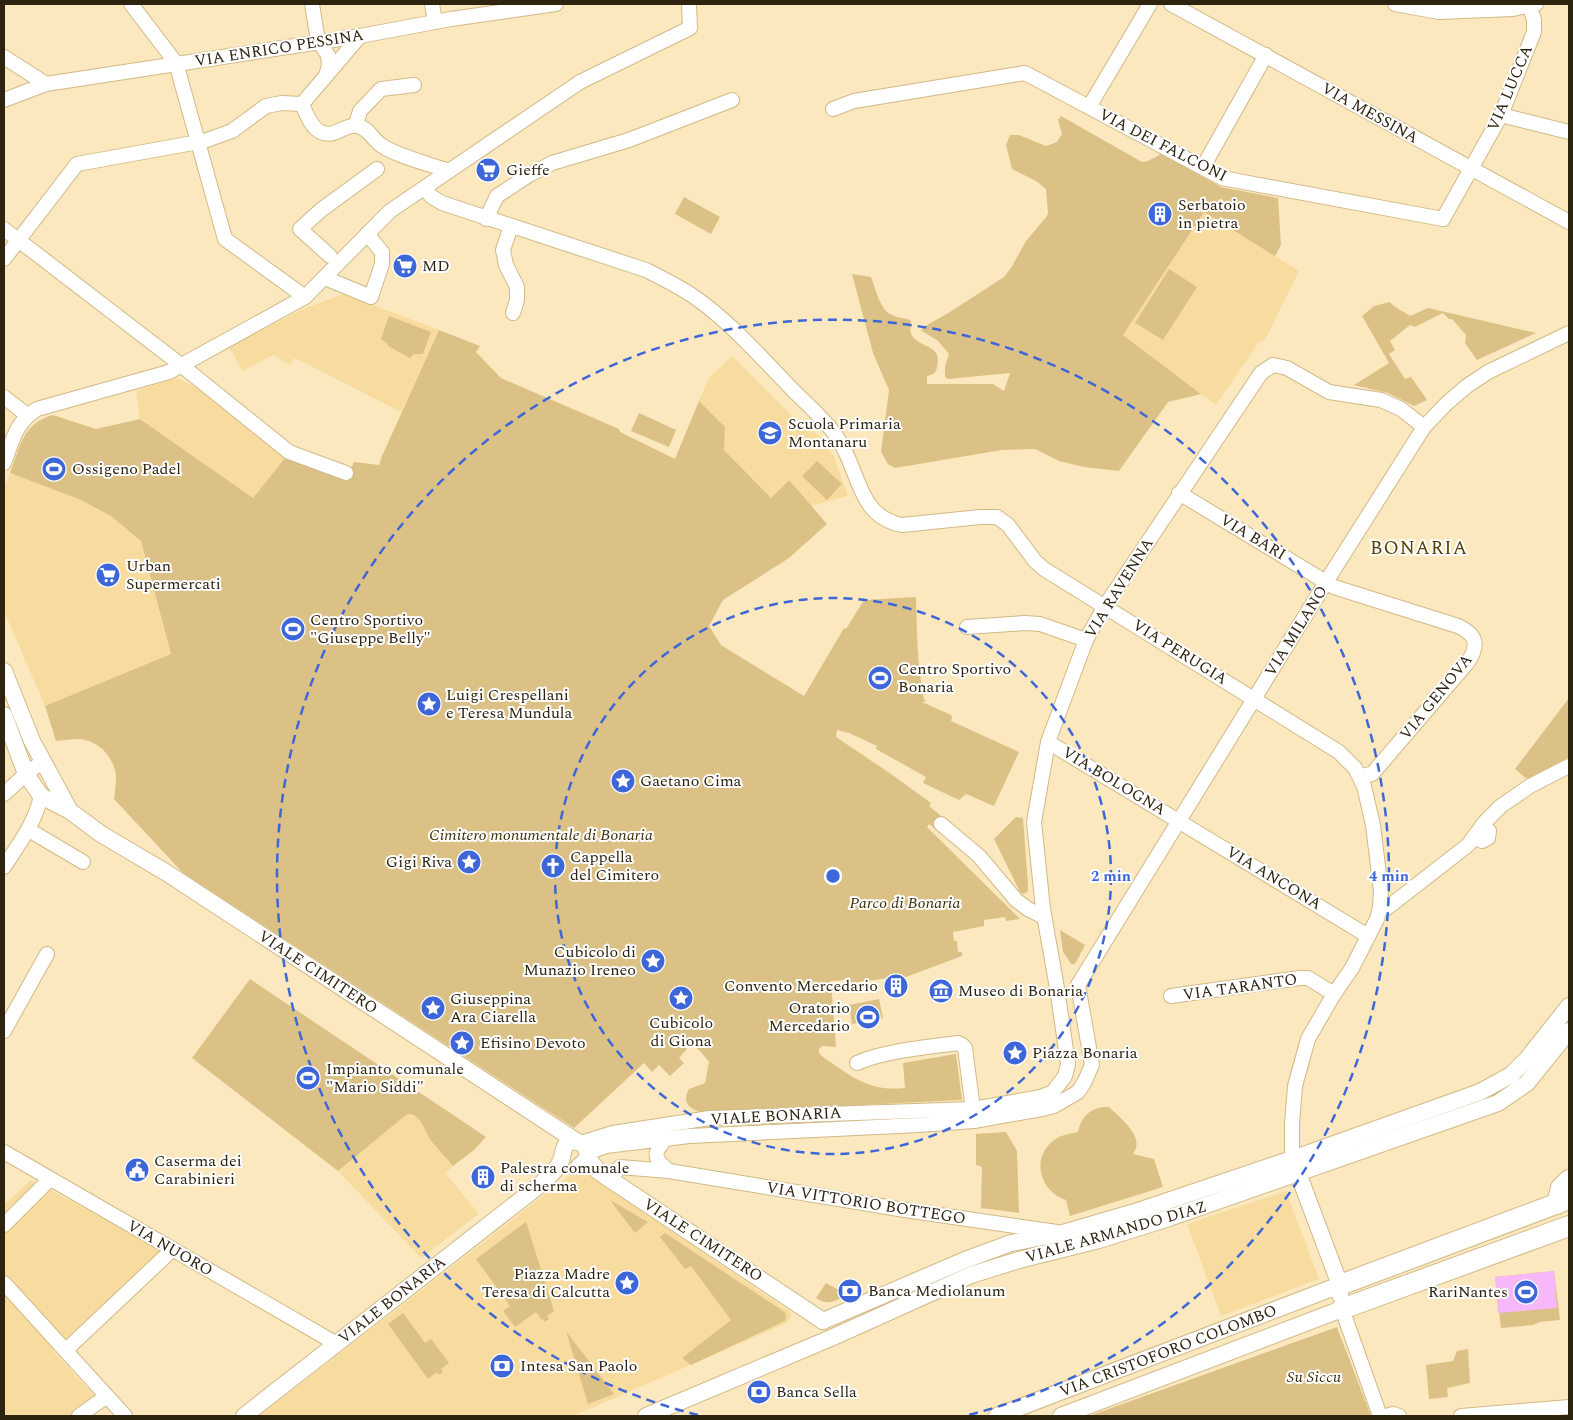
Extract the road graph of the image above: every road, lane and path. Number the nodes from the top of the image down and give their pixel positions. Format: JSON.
{"nodes":[{"id":1,"x":131,"y":4,"type":"edge"},
{"id":2,"x":312,"y":4,"type":"edge"},
{"id":3,"x":432,"y":4,"type":"edge"},
{"id":4,"x":556,"y":4,"type":"edge"},
{"id":5,"x":689,"y":4,"type":"edge"},
{"id":6,"x":1150,"y":4,"type":"edge"},
{"id":7,"x":1171,"y":4,"type":"edge"},
{"id":8,"x":1395,"y":4,"type":"edge"},
{"id":9,"x":1532,"y":4,"type":"edge"},
{"id":10,"x":435,"y":22,"type":"junction"},
{"id":11,"x":360,"y":36,"type":"junction"},
{"id":12,"x":318,"y":42,"type":"junction"},
{"id":13,"x":1266,"y":56,"type":"junction"},
{"id":14,"x":4,"y":57,"type":"edge"},
{"id":15,"x":176,"y":63,"type":"junction"},
{"id":16,"x":326,"y":77,"type":"junction"},
{"id":17,"x":46,"y":84,"type":"junction"},
{"id":18,"x":414,"y":84,"type":"dead end"},
{"id":19,"x":7,"y":95,"type":"edge"},
{"id":20,"x":732,"y":100,"type":"dead end"},
{"id":21,"x":302,"y":104,"type":"junction"},
{"id":22,"x":1089,"y":107,"type":"junction"},
{"id":23,"x":833,"y":109,"type":"dead end"},
{"id":24,"x":1501,"y":115,"type":"junction"},
{"id":25,"x":356,"y":126,"type":"junction"},
{"id":26,"x":1569,"y":132,"type":"edge"},
{"id":27,"x":197,"y":142,"type":"junction"},
{"id":28,"x":1204,"y":167,"type":"junction"},
{"id":29,"x":1472,"y":168,"type":"junction"},
{"id":30,"x":376,"y":169,"type":"dead end"},
{"id":31,"x":449,"y":171,"type":"junction"},
{"id":32,"x":424,"y":188,"type":"junction"},
{"id":33,"x":486,"y":218,"type":"junction"},
{"id":34,"x":1569,"y":222,"type":"edge"},
{"id":35,"x":511,"y":226,"type":"junction"},
{"id":36,"x":4,"y":229,"type":"edge"},
{"id":37,"x":367,"y":234,"type":"junction"},
{"id":38,"x":18,"y":240,"type":"junction"},
{"id":39,"x":330,"y":256,"type":"dead end"},
{"id":40,"x":4,"y":259,"type":"edge"},
{"id":41,"x":325,"y":278,"type":"junction"},
{"id":42,"x":306,"y":298,"type":"junction"},
{"id":43,"x":513,"y":313,"type":"dead end"},
{"id":44,"x":1569,"y":333,"type":"edge"},
{"id":45,"x":181,"y":365,"type":"junction"},
{"id":46,"x":4,"y":398,"type":"edge"},
{"id":47,"x":27,"y":416,"type":"junction"},
{"id":48,"x":1424,"y":427,"type":"junction"},
{"id":49,"x":4,"y":463,"type":"edge"},
{"id":50,"x":346,"y":473,"type":"dead end"},
{"id":51,"x":1179,"y":492,"type":"junction"},
{"id":52,"x":1326,"y":582,"type":"junction"},
{"id":53,"x":1105,"y":606,"type":"junction"},
{"id":54,"x":967,"y":627,"type":"dead end"},
{"id":55,"x":1086,"y":640,"type":"junction"},
{"id":56,"x":4,"y":671,"type":"edge"},
{"id":57,"x":1254,"y":699,"type":"junction"},
{"id":58,"x":4,"y":715,"type":"edge"},
{"id":59,"x":1048,"y":742,"type":"junction"},
{"id":60,"x":42,"y":762,"type":"junction"},
{"id":61,"x":1569,"y":766,"type":"edge"},
{"id":62,"x":26,"y":774,"type":"junction"},
{"id":63,"x":1361,"y":776,"type":"junction"},
{"id":64,"x":4,"y":794,"type":"edge"},
{"id":65,"x":41,"y":796,"type":"junction"},
{"id":66,"x":70,"y":811,"type":"junction"},
{"id":67,"x":1180,"y":820,"type":"junction"},
{"id":68,"x":941,"y":824,"type":"dead end"},
{"id":69,"x":28,"y":830,"type":"junction"},
{"id":70,"x":83,"y":862,"type":"dead end"},
{"id":71,"x":4,"y":867,"type":"edge"},
{"id":72,"x":1378,"y":913,"type":"junction"},
{"id":73,"x":1044,"y":917,"type":"junction"},
{"id":74,"x":1368,"y":936,"type":"junction"},
{"id":75,"x":48,"y":954,"type":"dead end"},
{"id":76,"x":1078,"y":985,"type":"junction"},
{"id":77,"x":1057,"y":988,"type":"junction"},
{"id":78,"x":1334,"y":994,"type":"junction"},
{"id":79,"x":1172,"y":996,"type":"dead end"},
{"id":80,"x":1569,"y":1006,"type":"edge"},
{"id":81,"x":4,"y":1031,"type":"edge"},
{"id":82,"x":1569,"y":1031,"type":"edge"},
{"id":83,"x":858,"y":1063,"type":"dead end"},
{"id":84,"x":1068,"y":1064,"type":"junction"},
{"id":85,"x":1092,"y":1065,"type":"junction"},
{"id":86,"x":974,"y":1115,"type":"junction"},
{"id":87,"x":666,"y":1140,"type":"junction"},
{"id":88,"x":575,"y":1151,"type":"junction"},
{"id":89,"x":4,"y":1152,"type":"edge"},
{"id":90,"x":1292,"y":1158,"type":"junction"},
{"id":91,"x":669,"y":1171,"type":"junction"},
{"id":92,"x":1298,"y":1174,"type":"junction"},
{"id":93,"x":605,"y":1176,"type":"junction"},
{"id":94,"x":50,"y":1179,"type":"junction"},
{"id":95,"x":1569,"y":1180,"type":"edge"},
{"id":96,"x":1563,"y":1202,"type":"edge"},
{"id":97,"x":4,"y":1225,"type":"edge"},
{"id":98,"x":1569,"y":1226,"type":"edge"},
{"id":99,"x":1063,"y":1233,"type":"junction"},
{"id":100,"x":173,"y":1249,"type":"junction"},
{"id":101,"x":4,"y":1283,"type":"edge"},
{"id":102,"x":1340,"y":1285,"type":"junction"},
{"id":103,"x":1333,"y":1313,"type":"junction"},
{"id":104,"x":823,"y":1321,"type":"junction"},
{"id":105,"x":831,"y":1338,"type":"junction"},
{"id":106,"x":337,"y":1344,"type":"junction"},
{"id":107,"x":66,"y":1350,"type":"junction"},
{"id":108,"x":107,"y":1396,"type":"junction"},
{"id":109,"x":1569,"y":1407,"type":"edge"},
{"id":110,"x":79,"y":1416,"type":"edge"},
{"id":111,"x":125,"y":1416,"type":"edge"},
{"id":112,"x":244,"y":1416,"type":"edge"},
{"id":113,"x":646,"y":1416,"type":"edge"},
{"id":114,"x":997,"y":1416,"type":"edge"},
{"id":115,"x":1061,"y":1416,"type":"edge"},
{"id":116,"x":1380,"y":1416,"type":"edge"},
{"id":117,"x":1386,"y":1416,"type":"edge"},
{"id":118,"x":1399,"y":1416,"type":"edge"},
{"id":119,"x":1461,"y":1416,"type":"edge"}],
"edges":[{"from":1,"to":15,"type":"street"},
{"from":2,"to":12,"type":"street"},
{"from":3,"to":10,"type":"street"},
{"from":4,"to":10,"type":"street","name":"VIA ENRICO PESSINA"},
{"from":5,"to":31,"type":"street"},
{"from":6,"to":22,"type":"street"},
{"from":7,"to":13,"type":"street","name":"VIA MESSINA"},
{"from":8,"to":9,"type":"street"},
{"from":9,"to":24,"type":"street","name":"VIA LUCCA"},
{"from":10,"to":11,"type":"street","name":"VIA ENRICO PESSINA"},
{"from":11,"to":12,"type":"street","name":"VIA ENRICO PESSINA"},
{"from":11,"to":16,"type":"street"},
{"from":12,"to":15,"type":"street","name":"VIA ENRICO PESSINA"},
{"from":12,"to":16,"type":"street"},
{"from":13,"to":28,"type":"street"},
{"from":13,"to":29,"type":"street","name":"VIA MESSINA"},
{"from":14,"to":17,"type":"street"},
{"from":15,"to":17,"type":"street","name":"VIA ENRICO PESSINA"},
{"from":15,"to":27,"type":"street"},
{"from":16,"to":21,"type":"street"},
{"from":17,"to":19,"type":"street","name":"VIA ENRICO PESSINA"},
{"from":18,"to":25,"type":"street"},
{"from":20,"to":33,"type":"street"},
{"from":21,"to":25,"type":"street"},
{"from":21,"to":27,"type":"street"},
{"from":22,"to":23,"type":"street","name":"VIA DEI FALCONI"},
{"from":22,"to":28,"type":"street","name":"VIA DEI FALCONI"},
{"from":24,"to":26,"type":"street"},
{"from":24,"to":29,"type":"street","name":"VIA LUCCA"},
{"from":25,"to":31,"type":"street"},
{"from":27,"to":38,"type":"street"},
{"from":27,"to":42,"type":"street"},
{"from":28,"to":29,"type":"street","name":"VIA DEI FALCONI"},
{"from":29,"to":34,"type":"street","name":"VIA MESSINA"},
{"from":30,"to":39,"type":"street"},
{"from":31,"to":32,"type":"street"},
{"from":32,"to":33,"type":"street"},
{"from":32,"to":37,"type":"street"},
{"from":33,"to":35,"type":"street"},
{"from":35,"to":43,"type":"street"},
{"from":35,"to":53,"type":"street","name":"VIA PERUGIA"},
{"from":36,"to":38,"type":"street"},
{"from":37,"to":41,"type":"street"},
{"from":37,"to":41,"type":"street"},
{"from":38,"to":40,"type":"street"},
{"from":38,"to":45,"type":"street"},
{"from":41,"to":42,"type":"street"},
{"from":42,"to":45,"type":"street"},
{"from":44,"to":48,"type":"street","name":"VIA MILANO"},
{"from":45,"to":47,"type":"street"},
{"from":45,"to":50,"type":"street"},
{"from":46,"to":47,"type":"street"},
{"from":47,"to":49,"type":"street"},
{"from":48,"to":51,"type":"street","name":"VIA RAVENNA"},
{"from":48,"to":52,"type":"street","name":"VIA MILANO"},
{"from":51,"to":52,"type":"street","name":"VIA BARI"},
{"from":51,"to":53,"type":"street","name":"VIA RAVENNA"},
{"from":52,"to":57,"type":"street","name":"VIA MILANO"},
{"from":52,"to":63,"type":"street","name":"VIA GENOVA"},
{"from":53,"to":55,"type":"street","name":"VIA RAVENNA"},
{"from":53,"to":57,"type":"street","name":"VIA PERUGIA"},
{"from":54,"to":55,"type":"street"},
{"from":55,"to":59,"type":"street","name":"VIA RAVENNA"},
{"from":56,"to":60,"type":"main road"},
{"from":57,"to":63,"type":"street","name":"VIA PERUGIA"},
{"from":57,"to":67,"type":"street","name":"VIA MILANO"},
{"from":58,"to":62,"type":"main road"},
{"from":59,"to":67,"type":"street","name":"VIA BOLOGNA"},
{"from":59,"to":73,"type":"street","name":"VIA RAVENNA"},
{"from":60,"to":62,"type":"street"},
{"from":60,"to":66,"type":"main road"},
{"from":61,"to":72,"type":"street"},
{"from":62,"to":64,"type":"street"},
{"from":62,"to":65,"type":"main road"},
{"from":63,"to":72,"type":"street"},
{"from":65,"to":66,"type":"main road"},
{"from":65,"to":69,"type":"street"},
{"from":66,"to":88,"type":"main road","name":"VIALE CIMITERO"},
{"from":67,"to":74,"type":"street","name":"VIA ANCONA"},
{"from":67,"to":76,"type":"street","name":"VIA MILANO"},
{"from":68,"to":73,"type":"street"},
{"from":69,"to":70,"type":"street"},
{"from":69,"to":71,"type":"street"},
{"from":72,"to":74,"type":"street"},
{"from":73,"to":77,"type":"street","name":"VIA RAVENNA"},
{"from":74,"to":78,"type":"street"},
{"from":75,"to":81,"type":"street"},
{"from":76,"to":77,"type":"street"},
{"from":76,"to":85,"type":"street"},
{"from":77,"to":84,"type":"street"},
{"from":78,"to":79,"type":"street","name":"VIA TARANTO"},
{"from":78,"to":90,"type":"street"},
{"from":80,"to":90,"type":"main road","name":"VIALE ARMANDO DIAZ"},
{"from":82,"to":92,"type":"main road","name":"VIALE ARMANDO DIAZ"},
{"from":83,"to":86,"type":"street"},
{"from":84,"to":85,"type":"street"},
{"from":84,"to":86,"type":"street","name":"VIALE BONARIA"},
{"from":85,"to":86,"type":"street","name":"VIALE BONARIA"},
{"from":86,"to":87,"type":"street","name":"VIALE BONARIA"},
{"from":86,"to":88,"type":"street","name":"VIALE BONARIA"},
{"from":87,"to":88,"type":"street","name":"VIALE BONARIA"},
{"from":87,"to":91,"type":"street"},
{"from":88,"to":93,"type":"main road","name":"VIALE CIMITERO"},
{"from":88,"to":106,"type":"main road","name":"VIALE BONARIA"},
{"from":89,"to":94,"type":"street","name":"VIA NUORO"},
{"from":90,"to":92,"type":"main road"},
{"from":90,"to":99,"type":"main road","name":"VIALE ARMANDO DIAZ"},
{"from":91,"to":93,"type":"street","name":"VIA VITTORIO BOTTEGO"},
{"from":91,"to":99,"type":"street","name":"VIA VITTORIO BOTTEGO"},
{"from":92,"to":102,"type":"main road"},
{"from":92,"to":105,"type":"main road","name":"VIALE ARMANDO DIAZ"},
{"from":93,"to":104,"type":"main road","name":"VIALE CIMITERO"},
{"from":94,"to":97,"type":"street"},
{"from":94,"to":100,"type":"street","name":"VIA NUORO"},
{"from":95,"to":96,"type":"highway"},
{"from":96,"to":102,"type":"highway"},
{"from":98,"to":103,"type":"highway"},
{"from":99,"to":104,"type":"main road","name":"VIALE ARMANDO DIAZ"},
{"from":100,"to":106,"type":"street","name":"VIA NUORO"},
{"from":100,"to":107,"type":"street"},
{"from":101,"to":107,"type":"street"},
{"from":102,"to":103,"type":"main road"},
{"from":102,"to":114,"type":"main road","name":"VIA CRISTOFORO COLOMBO"},
{"from":103,"to":115,"type":"main road","name":"VIA CRISTOFORO COLOMBO"},
{"from":103,"to":116,"type":"street"},
{"from":104,"to":105,"type":"main road"},
{"from":105,"to":113,"type":"main road","name":"VIALE ARMANDO DIAZ"},
{"from":106,"to":112,"type":"main road","name":"VIALE BONARIA"},
{"from":107,"to":108,"type":"street"},
{"from":108,"to":110,"type":"street"},
{"from":108,"to":111,"type":"street"},
{"from":109,"to":119,"type":"street"},
{"from":117,"to":118,"type":"street"}]}
